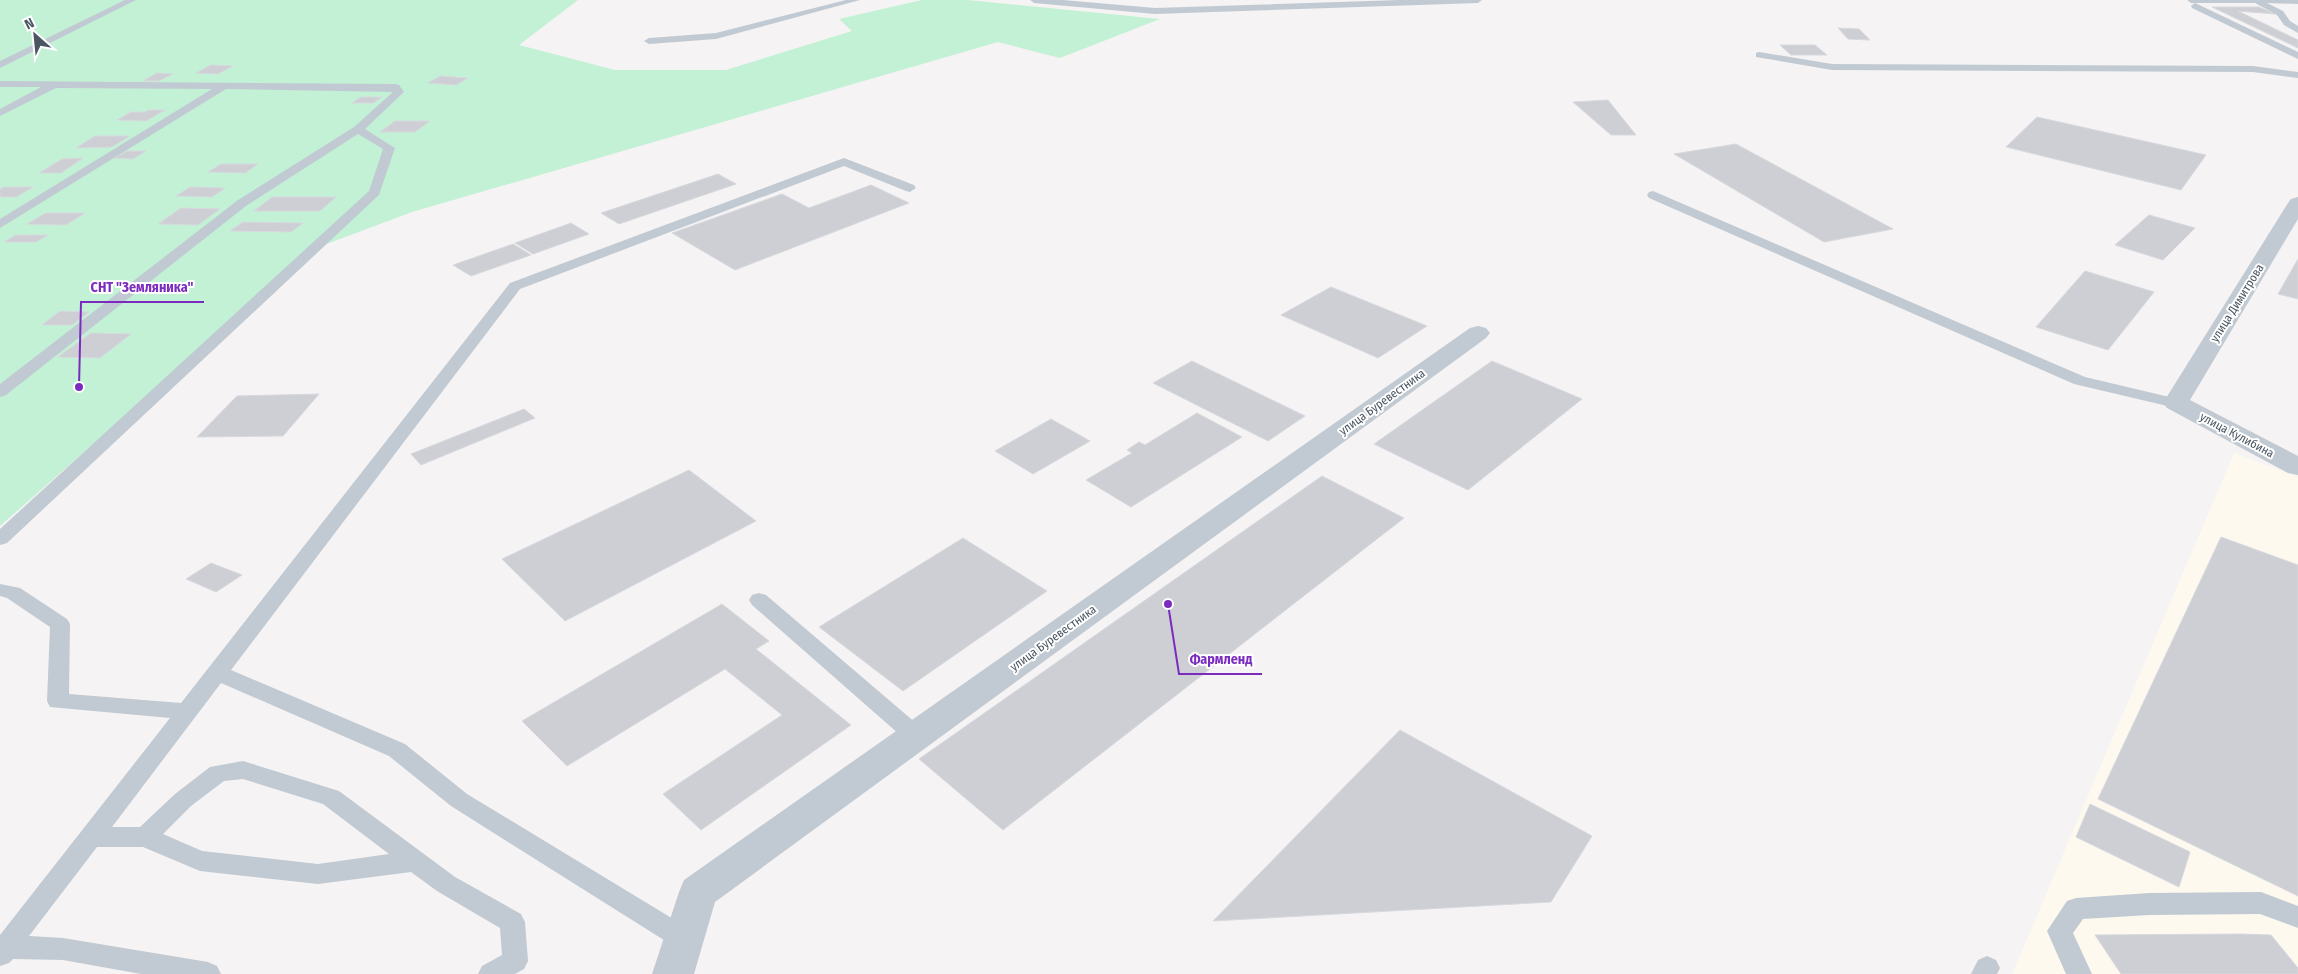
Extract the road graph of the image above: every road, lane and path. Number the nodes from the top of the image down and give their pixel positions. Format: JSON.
{"nodes":[{"id":1,"x":132,"y":0,"type":"edge"},
{"id":2,"x":856,"y":0,"type":"edge"},
{"id":3,"x":1034,"y":0,"type":"edge"},
{"id":4,"x":1478,"y":0,"type":"edge"},
{"id":5,"x":2254,"y":1,"type":"edge"},
{"id":6,"x":2298,"y":1,"type":"edge"},
{"id":7,"x":2192,"y":3,"type":"edge"},
{"id":8,"x":2298,"y":30,"type":"edge"},
{"id":9,"x":650,"y":41,"type":"dead end"},
{"id":10,"x":1759,"y":55,"type":"dead end"},
{"id":11,"x":2298,"y":56,"type":"edge"},
{"id":12,"x":0,"y":65,"type":"edge"},
{"id":13,"x":2298,"y":75,"type":"edge"},
{"id":14,"x":0,"y":84,"type":"edge"},
{"id":15,"x":56,"y":84,"type":"junction"},
{"id":16,"x":225,"y":85,"type":"junction"},
{"id":17,"x":0,"y":113,"type":"edge"},
{"id":18,"x":358,"y":129,"type":"junction"},
{"id":19,"x":910,"y":188,"type":"dead end"},
{"id":20,"x":1653,"y":195,"type":"dead end"},
{"id":21,"x":2298,"y":203,"type":"edge"},
{"id":22,"x":0,"y":224,"type":"edge"},
{"id":23,"x":1478,"y":333,"type":"dead end"},
{"id":24,"x":0,"y":392,"type":"edge"},
{"id":25,"x":2176,"y":402,"type":"junction"},
{"id":26,"x":2298,"y":467,"type":"edge"},
{"id":27,"x":0,"y":538,"type":"edge"},
{"id":28,"x":0,"y":590,"type":"edge"},
{"id":29,"x":759,"y":600,"type":"dead end"},
{"id":30,"x":218,"y":673,"type":"junction"},
{"id":31,"x":188,"y":712,"type":"junction"},
{"id":32,"x":916,"y":736,"type":"junction"},
{"id":33,"x":91,"y":837,"type":"junction"},
{"id":34,"x":145,"y":837,"type":"junction"},
{"id":35,"x":414,"y":861,"type":"junction"},
{"id":36,"x":2298,"y":917,"type":"edge"},
{"id":37,"x":684,"y":939,"type":"junction"},
{"id":38,"x":3,"y":951,"type":"edge"},
{"id":39,"x":208,"y":974,"type":"edge"},
{"id":40,"x":491,"y":974,"type":"edge"},
{"id":41,"x":673,"y":974,"type":"edge"},
{"id":42,"x":2079,"y":974,"type":"edge"}],
"edges":[{"from":1,"to":12,"type":"lane"},
{"from":2,"to":9,"type":"lane"},
{"from":3,"to":4,"type":"lane"},
{"from":5,"to":6,"type":"lane"},
{"from":5,"to":7,"type":"lane"},
{"from":5,"to":8,"type":"lane"},
{"from":7,"to":11,"type":"lane"},
{"from":10,"to":13,"type":"lane"},
{"from":14,"to":15,"type":"lane"},
{"from":15,"to":16,"type":"lane"},
{"from":15,"to":17,"type":"lane"},
{"from":16,"to":18,"type":"lane"},
{"from":16,"to":22,"type":"lane"},
{"from":18,"to":24,"type":"lane"},
{"from":18,"to":27,"type":"lane"},
{"from":19,"to":30,"type":"lane"},
{"from":20,"to":25,"type":"lane"},
{"from":21,"to":25,"type":"street","name":"улица Димитрова"},
{"from":23,"to":32,"type":"street","name":"улица Буревестника"},
{"from":25,"to":26,"type":"street","name":"улица Кулибина"},
{"from":28,"to":31,"type":"lane"},
{"from":29,"to":32,"type":"lane"},
{"from":30,"to":31,"type":"lane"},
{"from":30,"to":37,"type":"lane"},
{"from":31,"to":33,"type":"lane"},
{"from":32,"to":37,"type":"street","name":"улица Буревестника"},
{"from":33,"to":34,"type":"lane"},
{"from":33,"to":38,"type":"lane"},
{"from":34,"to":35,"type":"lane"},
{"from":34,"to":35,"type":"lane"},
{"from":35,"to":40,"type":"lane"},
{"from":36,"to":42,"type":"lane"},
{"from":37,"to":41,"type":"street","name":"улица Буревестника"},
{"from":38,"to":39,"type":"lane"}]}
